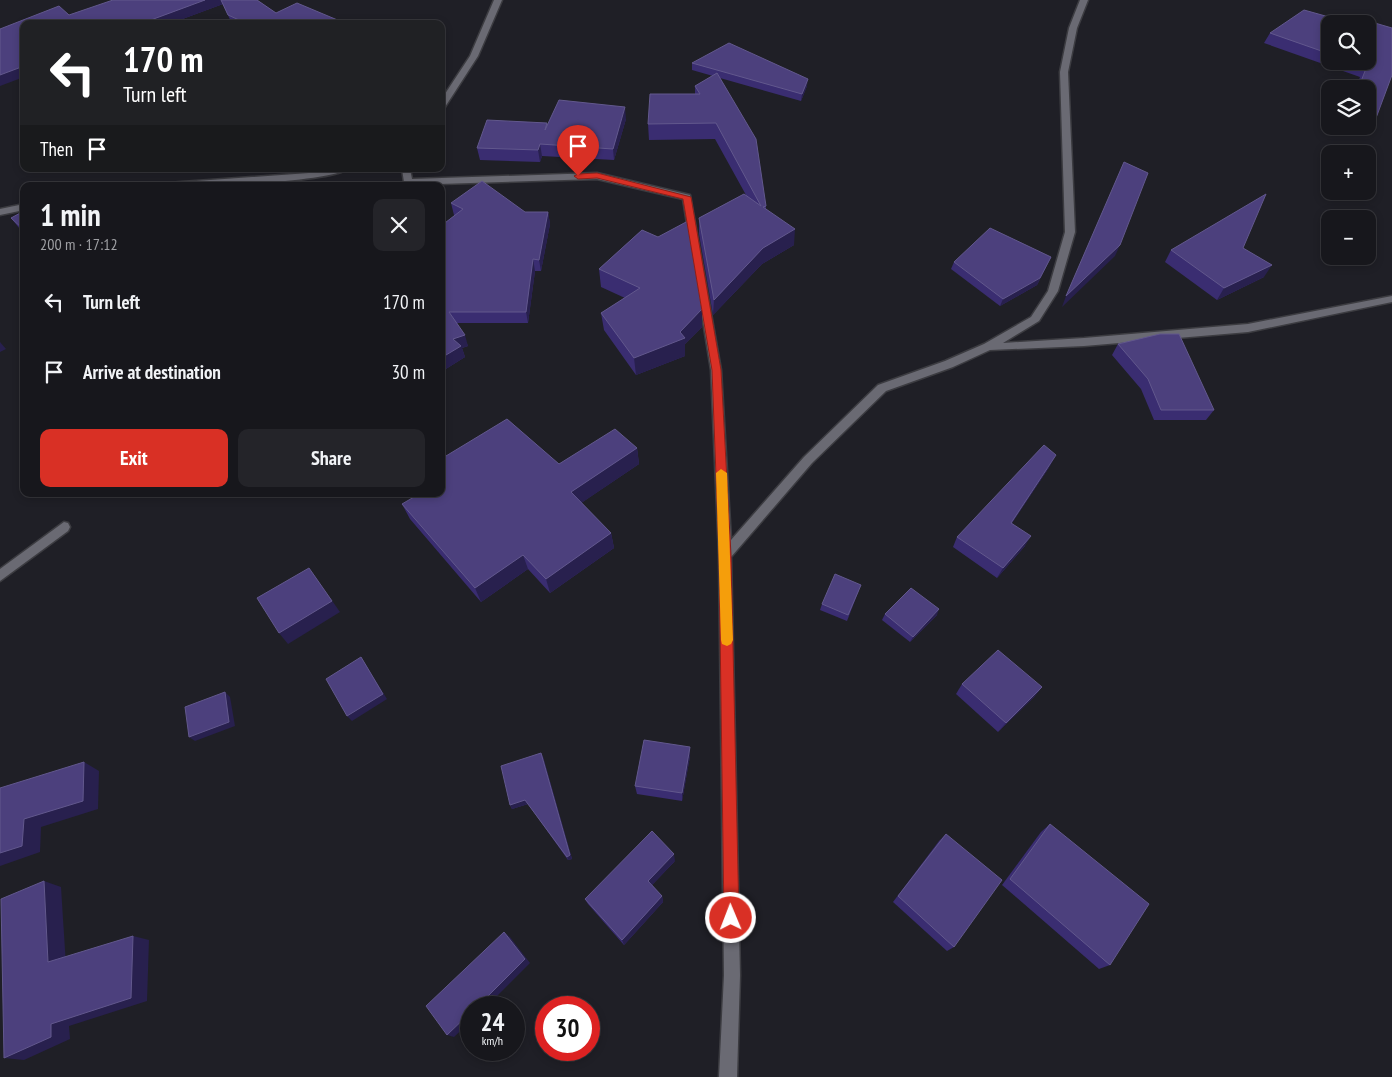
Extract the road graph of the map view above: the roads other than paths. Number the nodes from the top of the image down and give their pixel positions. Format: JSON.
{"nodes":[{"id":1,"x":498,"y":0,"type":"edge"},
{"id":2,"x":1084,"y":0,"type":"edge"},
{"id":3,"x":445,"y":101,"type":"edge"},
{"id":4,"x":328,"y":172,"type":"edge"},
{"id":5,"x":224,"y":182,"type":"edge"},
{"id":6,"x":408,"y":182,"type":"edge"},
{"id":7,"x":20,"y":208,"type":"edge"},
{"id":8,"x":0,"y":212,"type":"edge"},
{"id":9,"x":1392,"y":299,"type":"edge"},
{"id":10,"x":988,"y":347,"type":"junction"},
{"id":11,"x":64,"y":527,"type":"dead end"},
{"id":12,"x":725,"y":555,"type":"junction"},
{"id":13,"x":0,"y":576,"type":"edge"},
{"id":14,"x":728,"y":1077,"type":"edge"}],
"edges":[{"from":1,"to":3,"type":"street"},
{"from":2,"to":10,"type":"street"},
{"from":4,"to":5,"type":"street"},
{"from":6,"to":12,"type":"street"},
{"from":7,"to":8,"type":"street"},
{"from":9,"to":10,"type":"street"},
{"from":10,"to":12,"type":"street"},
{"from":11,"to":13,"type":"street"},
{"from":12,"to":14,"type":"street"}]}
